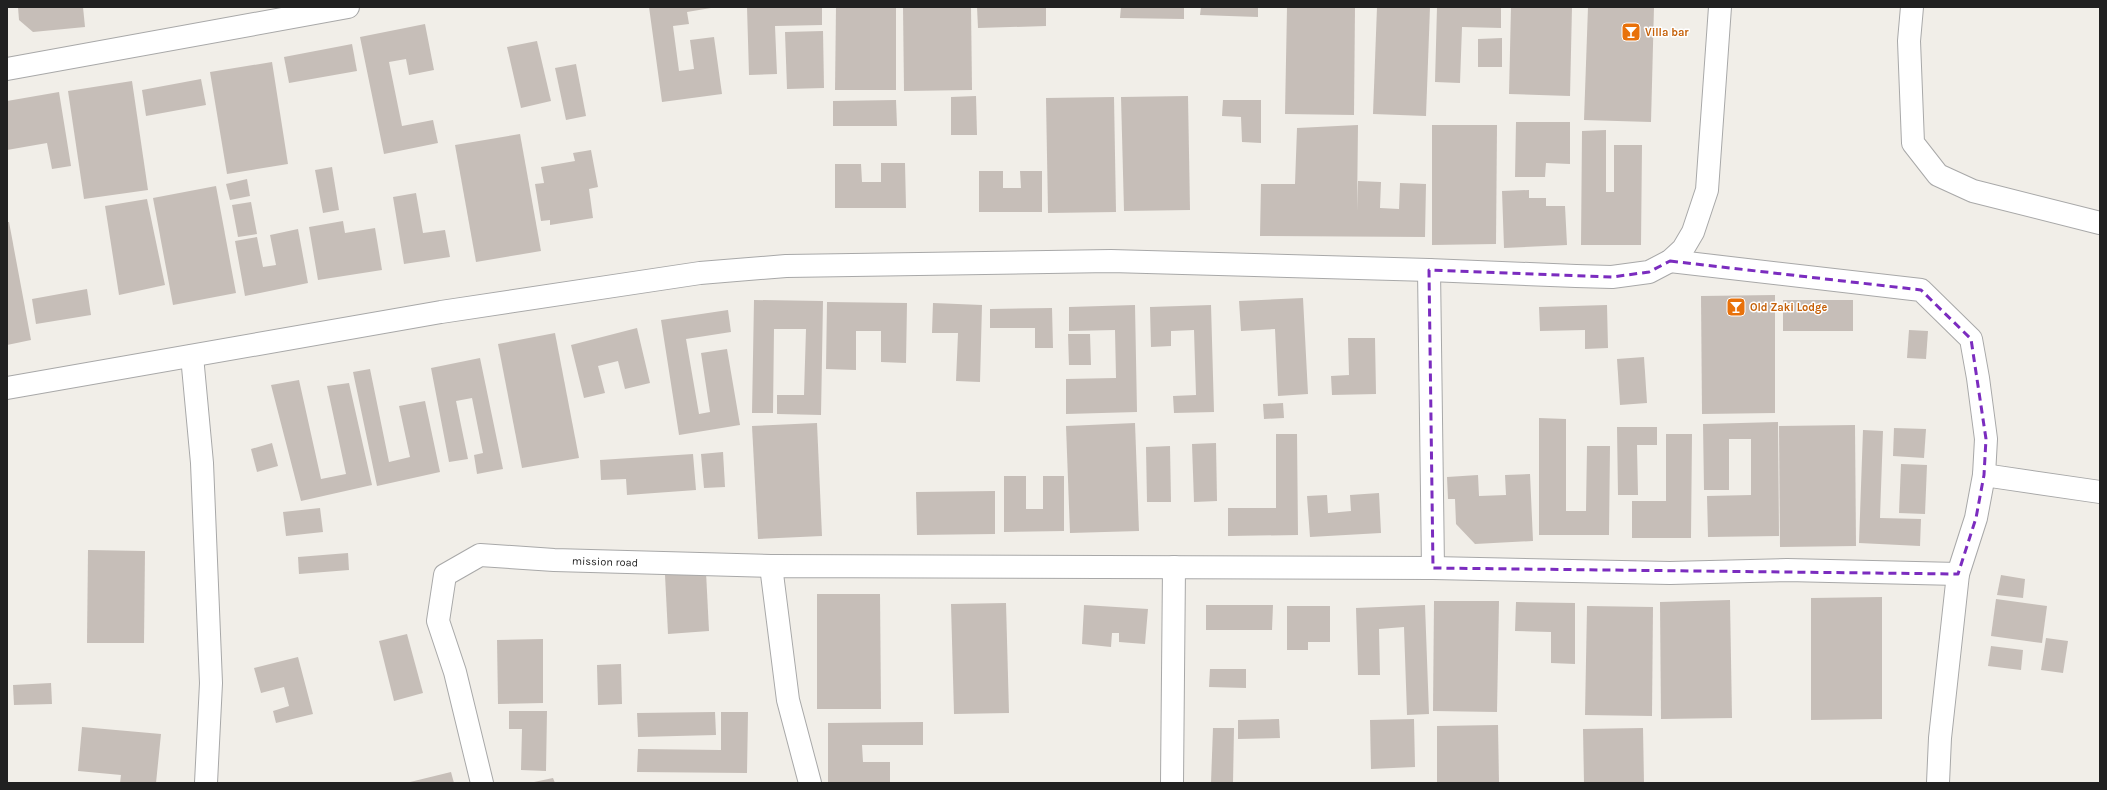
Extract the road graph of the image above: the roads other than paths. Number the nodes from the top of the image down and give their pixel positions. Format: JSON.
{"nodes":[{"id":1,"x":348,"y":7,"type":"edge"},
{"id":2,"x":1720,"y":7,"type":"edge"},
{"id":3,"x":1912,"y":7,"type":"edge"},
{"id":4,"x":282,"y":13,"type":"edge"},
{"id":5,"x":7,"y":70,"type":"edge"},
{"id":6,"x":2100,"y":223,"type":"edge"},
{"id":7,"x":1670,"y":261,"type":"junction"},
{"id":8,"x":1429,"y":270,"type":"junction"},
{"id":9,"x":192,"y":356,"type":"junction"},
{"id":10,"x":7,"y":388,"type":"edge"},
{"id":11,"x":1984,"y":474,"type":"junction"},
{"id":12,"x":2100,"y":492,"type":"edge"},
{"id":13,"x":771,"y":566,"type":"junction"},
{"id":14,"x":1174,"y":567,"type":"junction"},
{"id":15,"x":1433,"y":568,"type":"junction"},
{"id":16,"x":1958,"y":574,"type":"junction"},
{"id":17,"x":206,"y":783,"type":"edge"},
{"id":18,"x":482,"y":783,"type":"edge"},
{"id":19,"x":810,"y":783,"type":"edge"},
{"id":20,"x":1172,"y":783,"type":"edge"},
{"id":21,"x":1938,"y":783,"type":"edge"}],
"edges":[{"from":1,"to":4,"type":"street"},
{"from":2,"to":7,"type":"street"},
{"from":3,"to":6,"type":"street"},
{"from":4,"to":5,"type":"street"},
{"from":7,"to":8,"type":"street"},
{"from":7,"to":11,"type":"street"},
{"from":8,"to":9,"type":"street"},
{"from":8,"to":15,"type":"street"},
{"from":9,"to":10,"type":"street"},
{"from":9,"to":17,"type":"street"},
{"from":11,"to":12,"type":"street"},
{"from":11,"to":16,"type":"street"},
{"from":13,"to":14,"type":"street","name":"mission road"},
{"from":13,"to":18,"type":"street","name":"mission road"},
{"from":13,"to":19,"type":"street"},
{"from":14,"to":15,"type":"street","name":"mission road"},
{"from":14,"to":20,"type":"street"},
{"from":15,"to":16,"type":"street","name":"mission road"},
{"from":16,"to":21,"type":"street"}]}
